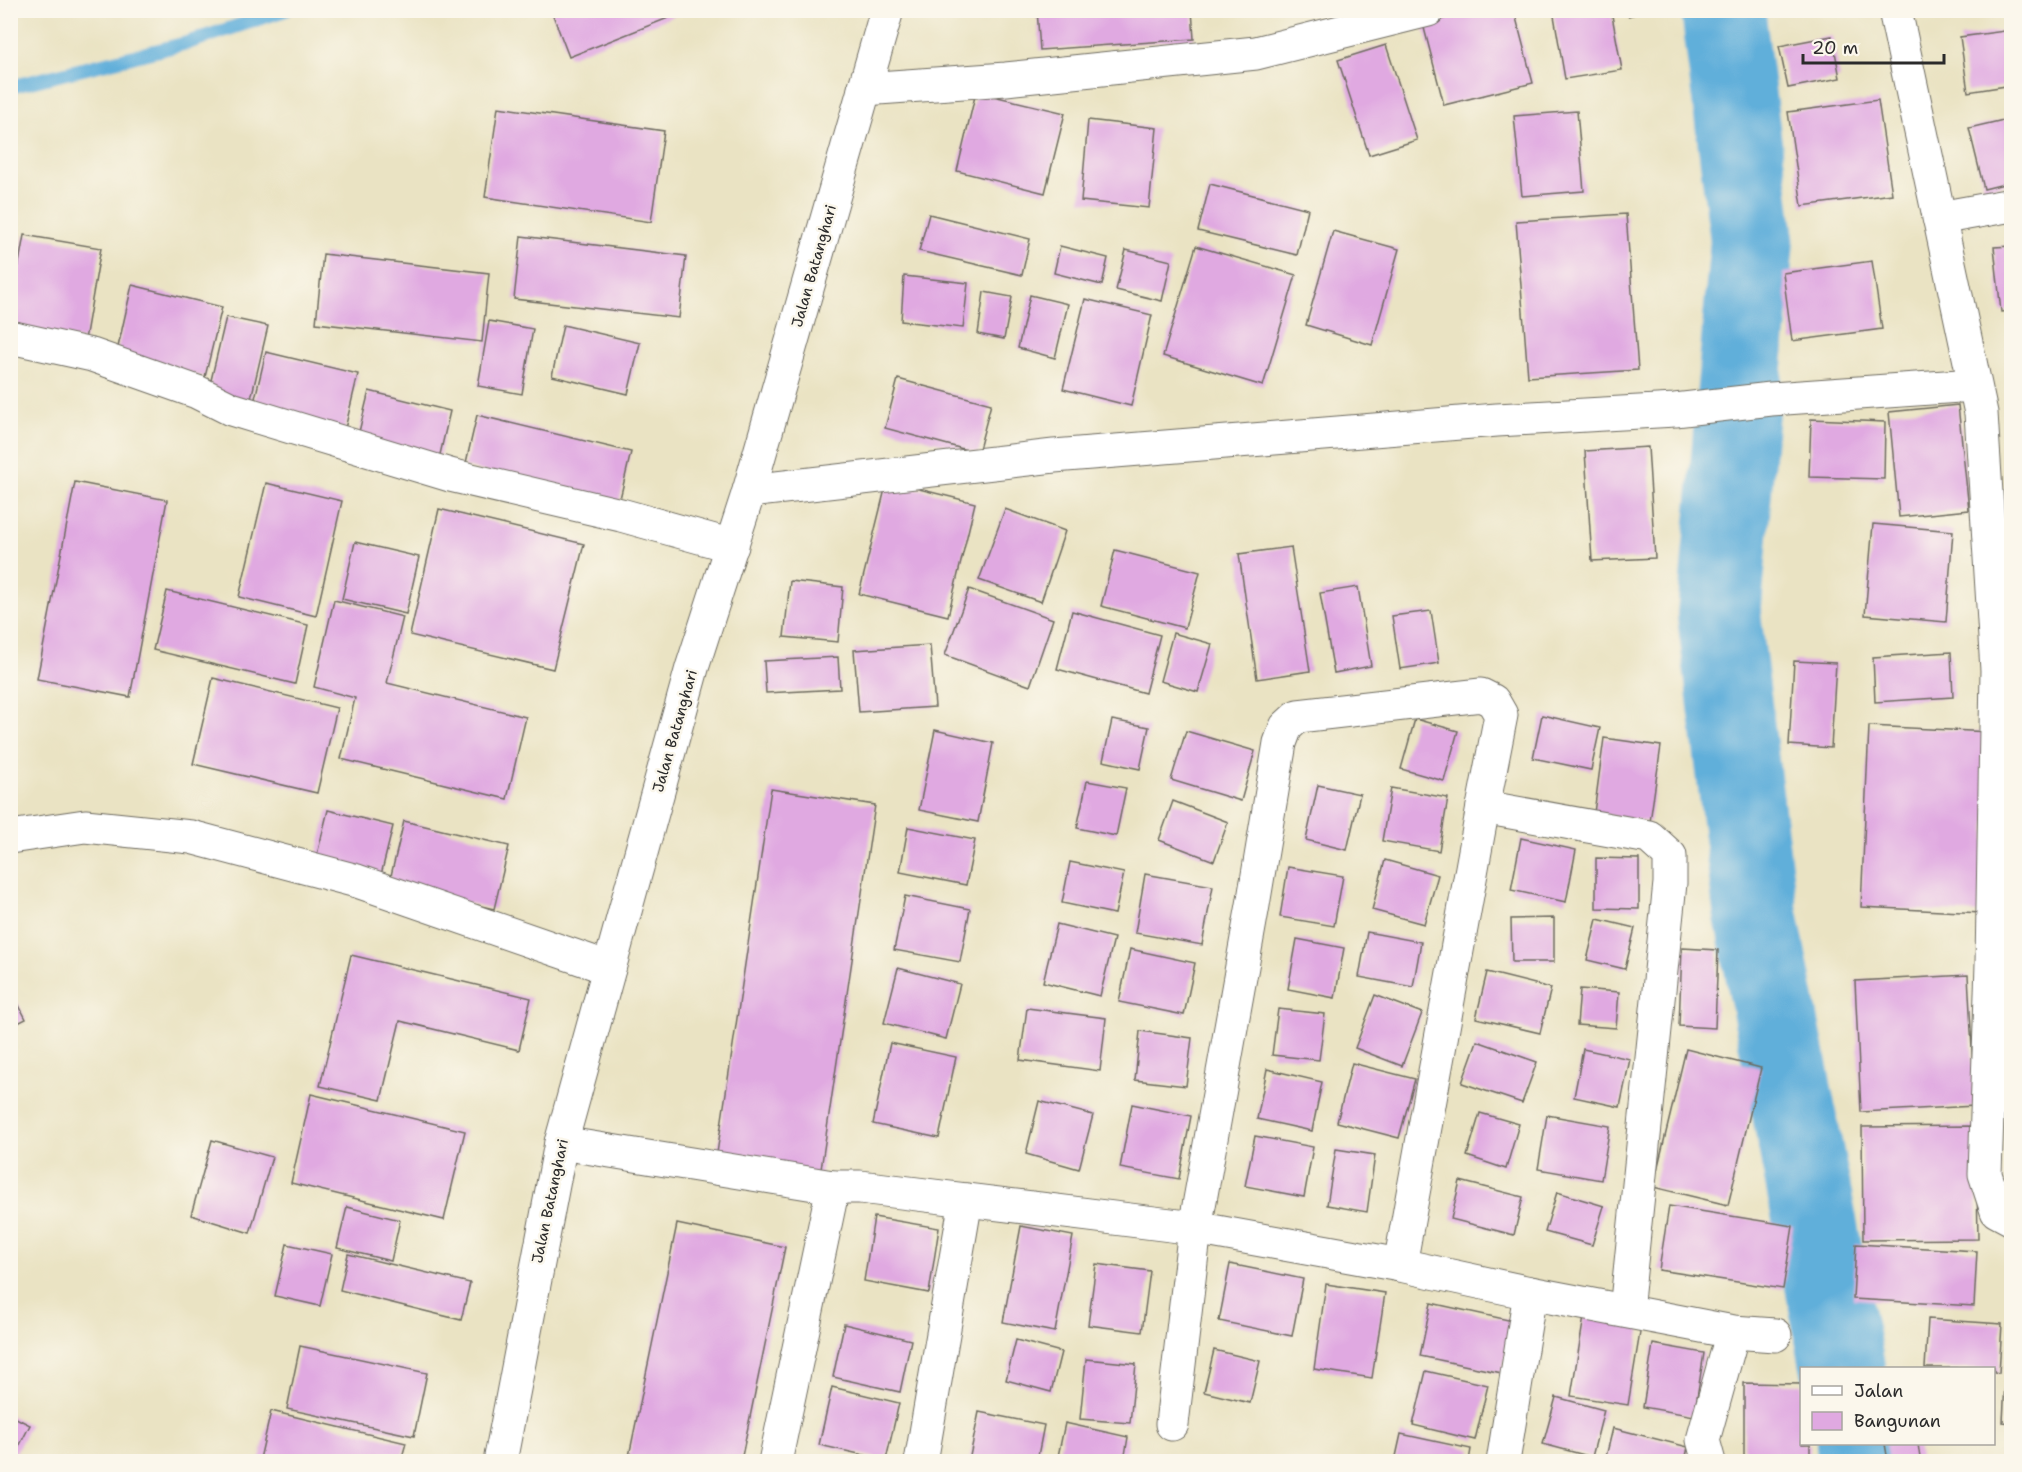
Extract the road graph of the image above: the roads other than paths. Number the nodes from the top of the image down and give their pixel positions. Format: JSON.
{"nodes":[{"id":1,"x":886,"y":10,"type":"edge"},
{"id":2,"x":1428,"y":10,"type":"edge"},
{"id":3,"x":1895,"y":10,"type":"edge"},
{"id":4,"x":864,"y":89,"type":"junction"},
{"id":5,"x":2012,"y":205,"type":"edge"},
{"id":6,"x":1939,"y":218,"type":"junction"},
{"id":7,"x":10,"y":337,"type":"edge"},
{"id":8,"x":1974,"y":385,"type":"junction"},
{"id":9,"x":749,"y":491,"type":"junction"},
{"id":10,"x":732,"y":546,"type":"junction"},
{"id":11,"x":1483,"y":807,"type":"junction"},
{"id":12,"x":10,"y":837,"type":"edge"},
{"id":13,"x":609,"y":968,"type":"junction"},
{"id":14,"x":561,"y":1143,"type":"junction"},
{"id":15,"x":833,"y":1187,"type":"junction"},
{"id":16,"x":966,"y":1200,"type":"junction"},
{"id":17,"x":2012,"y":1219,"type":"edge"},
{"id":18,"x":1195,"y":1228,"type":"junction"},
{"id":19,"x":1400,"y":1265,"type":"junction"},
{"id":20,"x":1530,"y":1293,"type":"junction"},
{"id":21,"x":1626,"y":1311,"type":"junction"},
{"id":22,"x":1733,"y":1332,"type":"junction"},
{"id":23,"x":1775,"y":1335,"type":"dead end"},
{"id":24,"x":1172,"y":1424,"type":"dead end"},
{"id":25,"x":500,"y":1461,"type":"edge"},
{"id":26,"x":775,"y":1461,"type":"edge"},
{"id":27,"x":921,"y":1461,"type":"edge"},
{"id":28,"x":1503,"y":1461,"type":"edge"},
{"id":29,"x":1709,"y":1461,"type":"edge"}],
"edges":[{"from":1,"to":4,"type":"street","name":"Jalan Batanghari"},
{"from":2,"to":4,"type":"street"},
{"from":3,"to":6,"type":"street"},
{"from":4,"to":9,"type":"street","name":"Jalan Batanghari"},
{"from":5,"to":6,"type":"street"},
{"from":6,"to":8,"type":"street"},
{"from":7,"to":10,"type":"street"},
{"from":8,"to":9,"type":"street"},
{"from":8,"to":17,"type":"street"},
{"from":9,"to":10,"type":"street","name":"Jalan Batanghari"},
{"from":10,"to":13,"type":"street","name":"Jalan Batanghari"},
{"from":11,"to":18,"type":"street"},
{"from":11,"to":19,"type":"street"},
{"from":11,"to":21,"type":"street"},
{"from":12,"to":13,"type":"street"},
{"from":13,"to":14,"type":"street","name":"Jalan Batanghari"},
{"from":14,"to":15,"type":"street"},
{"from":14,"to":25,"type":"street","name":"Jalan Batanghari"},
{"from":15,"to":16,"type":"street"},
{"from":15,"to":26,"type":"street"},
{"from":16,"to":18,"type":"street"},
{"from":16,"to":27,"type":"street"},
{"from":18,"to":19,"type":"street"},
{"from":18,"to":24,"type":"street"},
{"from":19,"to":20,"type":"street"},
{"from":20,"to":21,"type":"street"},
{"from":20,"to":28,"type":"street"},
{"from":21,"to":22,"type":"street"},
{"from":22,"to":23,"type":"street"},
{"from":22,"to":29,"type":"street"}]}
